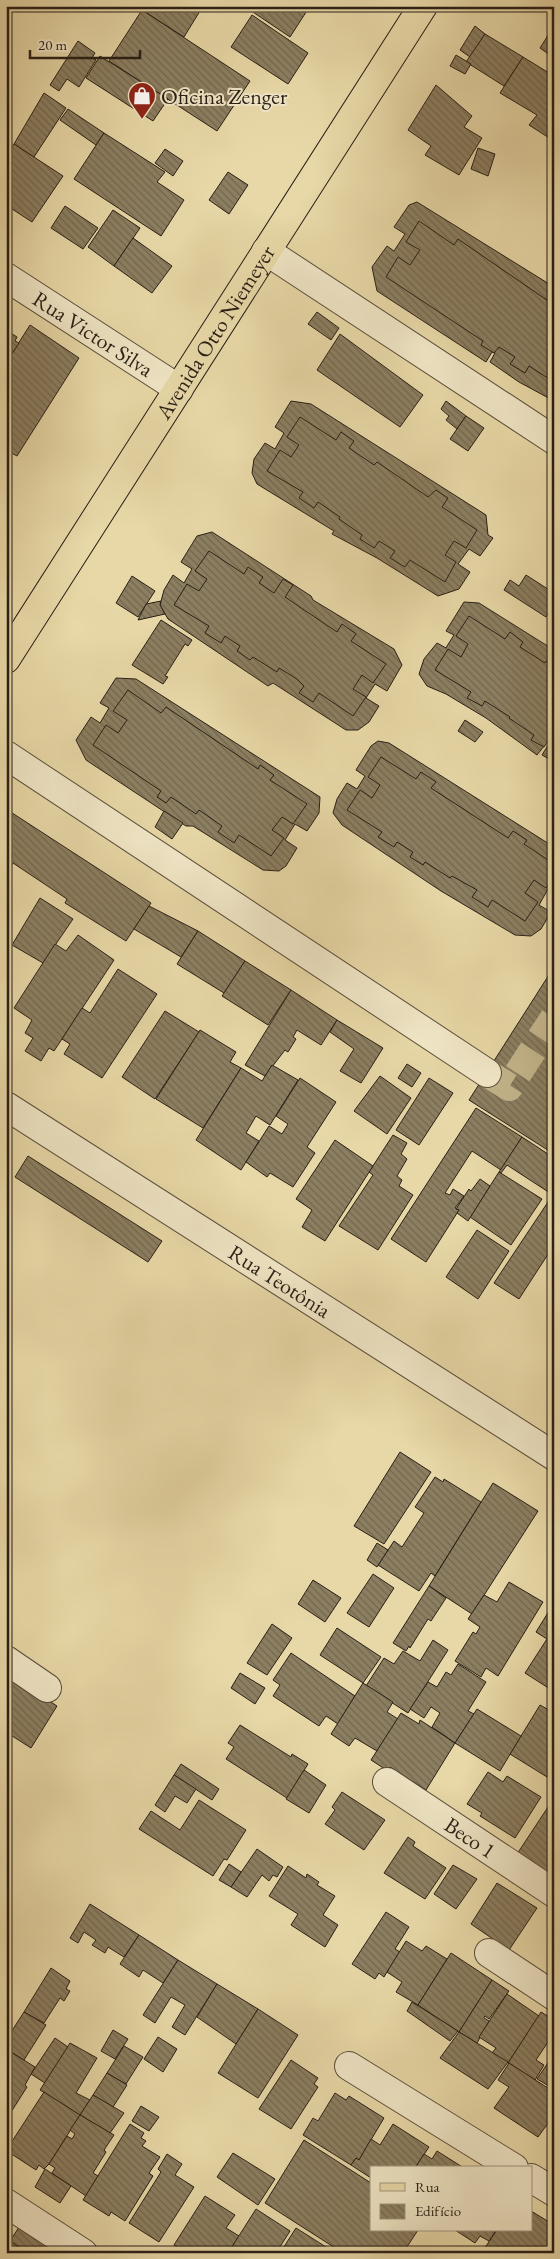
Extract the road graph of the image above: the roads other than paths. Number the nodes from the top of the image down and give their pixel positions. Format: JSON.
{"nodes":[{"id":1,"x":423,"y":6,"type":"edge"},
{"id":2,"x":266,"y":251,"type":"junction"},
{"id":3,"x":6,"y":277,"type":"edge"},
{"id":4,"x":179,"y":389,"type":"junction"},
{"id":5,"x":554,"y":440,"type":"edge"},
{"id":6,"x":6,"y":659,"type":"edge"},
{"id":7,"x":6,"y":755,"type":"edge"},
{"id":8,"x":487,"y":1073,"type":"tunnel mouth"},
{"id":9,"x":7,"y":1109,"type":"edge"},
{"id":10,"x":554,"y":1456,"type":"edge"},
{"id":11,"x":6,"y":1660,"type":"edge"},
{"id":12,"x":47,"y":1688,"type":"dead end"},
{"id":13,"x":387,"y":1782,"type":"dead end"},
{"id":14,"x":554,"y":1892,"type":"edge"},
{"id":15,"x":488,"y":1953,"type":"dead end"},
{"id":16,"x":554,"y":1996,"type":"edge"},
{"id":17,"x":349,"y":2066,"type":"dead end"},
{"id":18,"x":511,"y":2166,"type":"edge"},
{"id":19,"x":532,"y":2179,"type":"edge"},
{"id":20,"x":554,"y":2192,"type":"edge"},
{"id":21,"x":6,"y":2204,"type":"edge"},
{"id":22,"x":83,"y":2253,"type":"edge"}],
"edges":[{"from":1,"to":2,"type":"main road","name":"Avenida Otto Niemeyer"},
{"from":2,"to":4,"type":"main road","name":"Avenida Otto Niemeyer"},
{"from":2,"to":5,"type":"street"},
{"from":3,"to":4,"type":"street","name":"Rua Victor Silva"},
{"from":4,"to":6,"type":"main road","name":"Avenida Otto Niemeyer"},
{"from":7,"to":8,"type":"street"},
{"from":9,"to":10,"type":"street","name":"Rua Teotônia"},
{"from":11,"to":12,"type":"street"},
{"from":13,"to":14,"type":"street","name":"Beco 1"},
{"from":15,"to":16,"type":"street"},
{"from":17,"to":18,"type":"street"},
{"from":19,"to":20,"type":"street"},
{"from":21,"to":22,"type":"street"}]}
